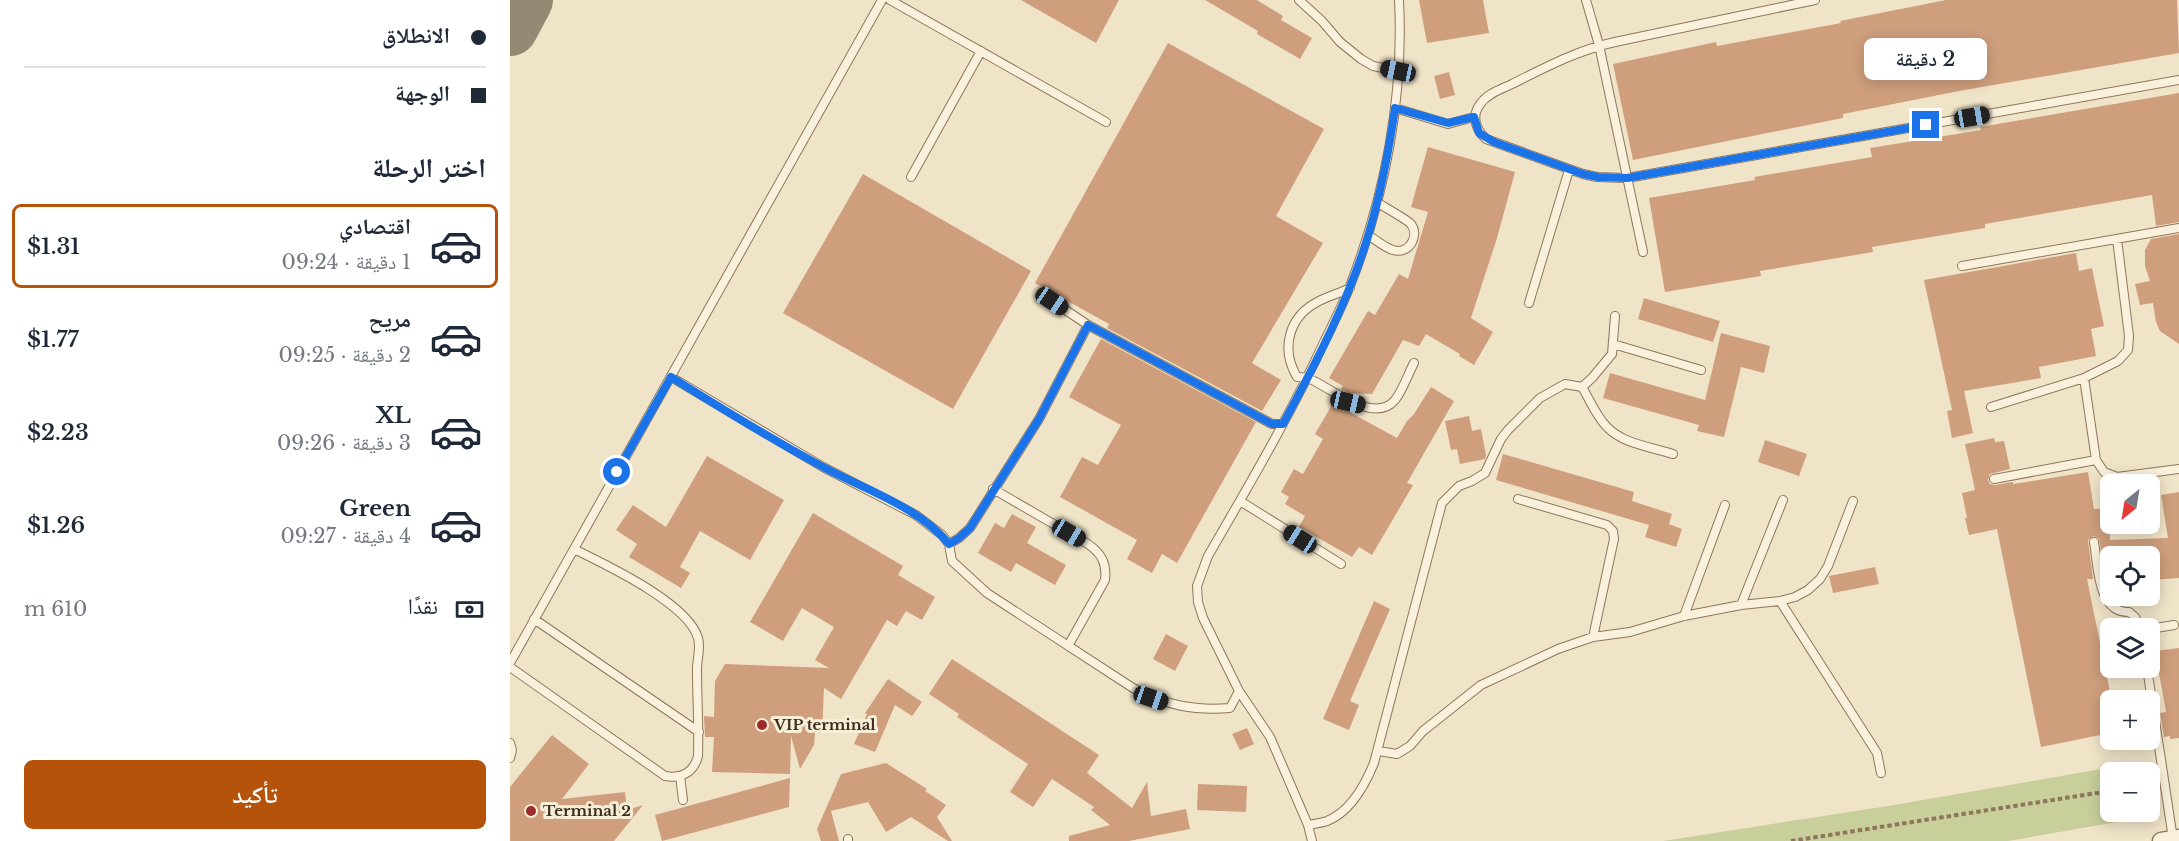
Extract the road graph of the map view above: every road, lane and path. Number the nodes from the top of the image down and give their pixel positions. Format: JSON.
{"nodes":[{"id":1,"x":882,"y":0,"type":"edge"},
{"id":2,"x":890,"y":0,"type":"edge"},
{"id":3,"x":1299,"y":0,"type":"edge"},
{"id":4,"x":1399,"y":0,"type":"edge"},
{"id":5,"x":1586,"y":0,"type":"edge"},
{"id":6,"x":1815,"y":0,"type":"edge"},
{"id":7,"x":1599,"y":45,"type":"junction"},
{"id":8,"x":981,"y":51,"type":"junction"},
{"id":9,"x":1398,"y":71,"type":"junction"},
{"id":10,"x":2179,"y":80,"type":"edge"},
{"id":11,"x":1395,"y":108,"type":"junction"},
{"id":12,"x":1474,"y":117,"type":"junction"},
{"id":13,"x":1106,"y":122,"type":"dead end"},
{"id":14,"x":1569,"y":170,"type":"junction"},
{"id":15,"x":911,"y":177,"type":"dead end"},
{"id":16,"x":1627,"y":178,"type":"junction"},
{"id":17,"x":1378,"y":203,"type":"junction"},
{"id":18,"x":2179,"y":228,"type":"edge"},
{"id":19,"x":1368,"y":235,"type":"junction"},
{"id":20,"x":2117,"y":238,"type":"junction"},
{"id":21,"x":1643,"y":252,"type":"dead end"},
{"id":22,"x":1962,"y":266,"type":"dead end"},
{"id":23,"x":1350,"y":287,"type":"junction"},
{"id":24,"x":1052,"y":301,"type":"dead end"},
{"id":25,"x":1529,"y":303,"type":"dead end"},
{"id":26,"x":1615,"y":315,"type":"dead end"},
{"id":27,"x":1088,"y":325,"type":"junction"},
{"id":28,"x":1613,"y":344,"type":"junction"},
{"id":29,"x":1414,"y":363,"type":"dead end"},
{"id":30,"x":1701,"y":370,"type":"dead end"},
{"id":31,"x":671,"y":377,"type":"junction"},
{"id":32,"x":1308,"y":377,"type":"junction"},
{"id":33,"x":2084,"y":378,"type":"junction"},
{"id":34,"x":1582,"y":387,"type":"junction"},
{"id":35,"x":1991,"y":407,"type":"dead end"},
{"id":36,"x":1283,"y":424,"type":"junction"},
{"id":37,"x":1673,"y":454,"type":"dead end"},
{"id":38,"x":2097,"y":460,"type":"junction"},
{"id":39,"x":2179,"y":469,"type":"edge"},
{"id":40,"x":1994,"y":478,"type":"dead end"},
{"id":41,"x":993,"y":489,"type":"junction"},
{"id":42,"x":1518,"y":499,"type":"dead end"},
{"id":43,"x":1783,"y":500,"type":"dead end"},
{"id":44,"x":1240,"y":501,"type":"junction"},
{"id":45,"x":1853,"y":501,"type":"dead end"},
{"id":46,"x":1725,"y":505,"type":"dead end"},
{"id":47,"x":2094,"y":542,"type":"dead end"},
{"id":48,"x":949,"y":544,"type":"junction"},
{"id":49,"x":574,"y":549,"type":"junction"},
{"id":50,"x":1341,"y":564,"type":"dead end"},
{"id":51,"x":1780,"y":602,"type":"junction"},
{"id":52,"x":1741,"y":605,"type":"junction"},
{"id":53,"x":1684,"y":616,"type":"junction"},
{"id":54,"x":2135,"y":618,"type":"edge"},
{"id":55,"x":534,"y":619,"type":"junction"},
{"id":56,"x":2174,"y":625,"type":"dead end"},
{"id":57,"x":2160,"y":627,"type":"edge"},
{"id":58,"x":1593,"y":637,"type":"junction"},
{"id":59,"x":1068,"y":646,"type":"junction"},
{"id":60,"x":510,"y":665,"type":"edge"},
{"id":61,"x":2147,"y":678,"type":"edge"},
{"id":62,"x":1239,"y":691,"type":"junction"},
{"id":63,"x":699,"y":732,"type":"junction"},
{"id":64,"x":510,"y":743,"type":"edge"},
{"id":65,"x":1379,"y":751,"type":"junction"},
{"id":66,"x":510,"y":758,"type":"edge"},
{"id":67,"x":1881,"y":773,"type":"dead end"},
{"id":68,"x":680,"y":777,"type":"junction"},
{"id":69,"x":2100,"y":793,"type":"edge"},
{"id":70,"x":683,"y":800,"type":"dead end"},
{"id":71,"x":1308,"y":825,"type":"junction"},
{"id":72,"x":2171,"y":839,"type":"edge"},
{"id":73,"x":1312,"y":841,"type":"edge"},
{"id":74,"x":1791,"y":841,"type":"edge"}],
"edges":[{"from":1,"to":31,"type":"lane"},
{"from":2,"to":8,"type":"lane"},
{"from":3,"to":9,"type":"lane"},
{"from":4,"to":9,"type":"lane"},
{"from":5,"to":7,"type":"lane"},
{"from":6,"to":7,"type":"lane"},
{"from":7,"to":12,"type":"lane"},
{"from":7,"to":16,"type":"lane"},
{"from":8,"to":13,"type":"lane"},
{"from":8,"to":15,"type":"lane"},
{"from":9,"to":11,"type":"lane"},
{"from":10,"to":16,"type":"lane"},
{"from":11,"to":12,"type":"lane"},
{"from":11,"to":17,"type":"lane"},
{"from":12,"to":14,"type":"lane"},
{"from":14,"to":16,"type":"lane"},
{"from":14,"to":25,"type":"lane"},
{"from":16,"to":21,"type":"lane"},
{"from":17,"to":19,"type":"lane"},
{"from":17,"to":19,"type":"lane"},
{"from":18,"to":20,"type":"lane"},
{"from":19,"to":23,"type":"lane"},
{"from":20,"to":22,"type":"lane"},
{"from":20,"to":33,"type":"lane"},
{"from":23,"to":32,"type":"lane"},
{"from":23,"to":32,"type":"lane"},
{"from":24,"to":27,"type":"lane"},
{"from":26,"to":28,"type":"lane"},
{"from":27,"to":36,"type":"lane"},
{"from":27,"to":41,"type":"lane"},
{"from":28,"to":30,"type":"lane"},
{"from":28,"to":34,"type":"lane"},
{"from":29,"to":32,"type":"lane"},
{"from":31,"to":48,"type":"lane"},
{"from":31,"to":49,"type":"lane"},
{"from":32,"to":36,"type":"lane"},
{"from":33,"to":35,"type":"lane"},
{"from":33,"to":38,"type":"lane"},
{"from":34,"to":37,"type":"lane"},
{"from":34,"to":65,"type":"lane"},
{"from":36,"to":44,"type":"lane"},
{"from":38,"to":39,"type":"lane"},
{"from":38,"to":40,"type":"lane"},
{"from":41,"to":48,"type":"lane"},
{"from":41,"to":59,"type":"lane"},
{"from":42,"to":58,"type":"lane"},
{"from":43,"to":52,"type":"lane"},
{"from":44,"to":50,"type":"lane"},
{"from":44,"to":62,"type":"lane"},
{"from":45,"to":51,"type":"lane"},
{"from":46,"to":53,"type":"lane"},
{"from":47,"to":54,"type":"lane"},
{"from":48,"to":59,"type":"lane"},
{"from":49,"to":55,"type":"lane"},
{"from":49,"to":63,"type":"lane"},
{"from":51,"to":52,"type":"lane"},
{"from":51,"to":67,"type":"lane"},
{"from":52,"to":53,"type":"lane"},
{"from":53,"to":58,"type":"lane"},
{"from":55,"to":60,"type":"lane"},
{"from":55,"to":63,"type":"lane"},
{"from":56,"to":57,"type":"lane"},
{"from":58,"to":65,"type":"lane"},
{"from":59,"to":62,"type":"lane"},
{"from":60,"to":68,"type":"lane"},
{"from":61,"to":72,"type":"lane"},
{"from":62,"to":71,"type":"lane"},
{"from":63,"to":68,"type":"lane"},
{"from":64,"to":66,"type":"lane"},
{"from":65,"to":71,"type":"lane"},
{"from":68,"to":70,"type":"lane"},
{"from":69,"to":74,"type":"path"},
{"from":71,"to":73,"type":"lane"}]}
